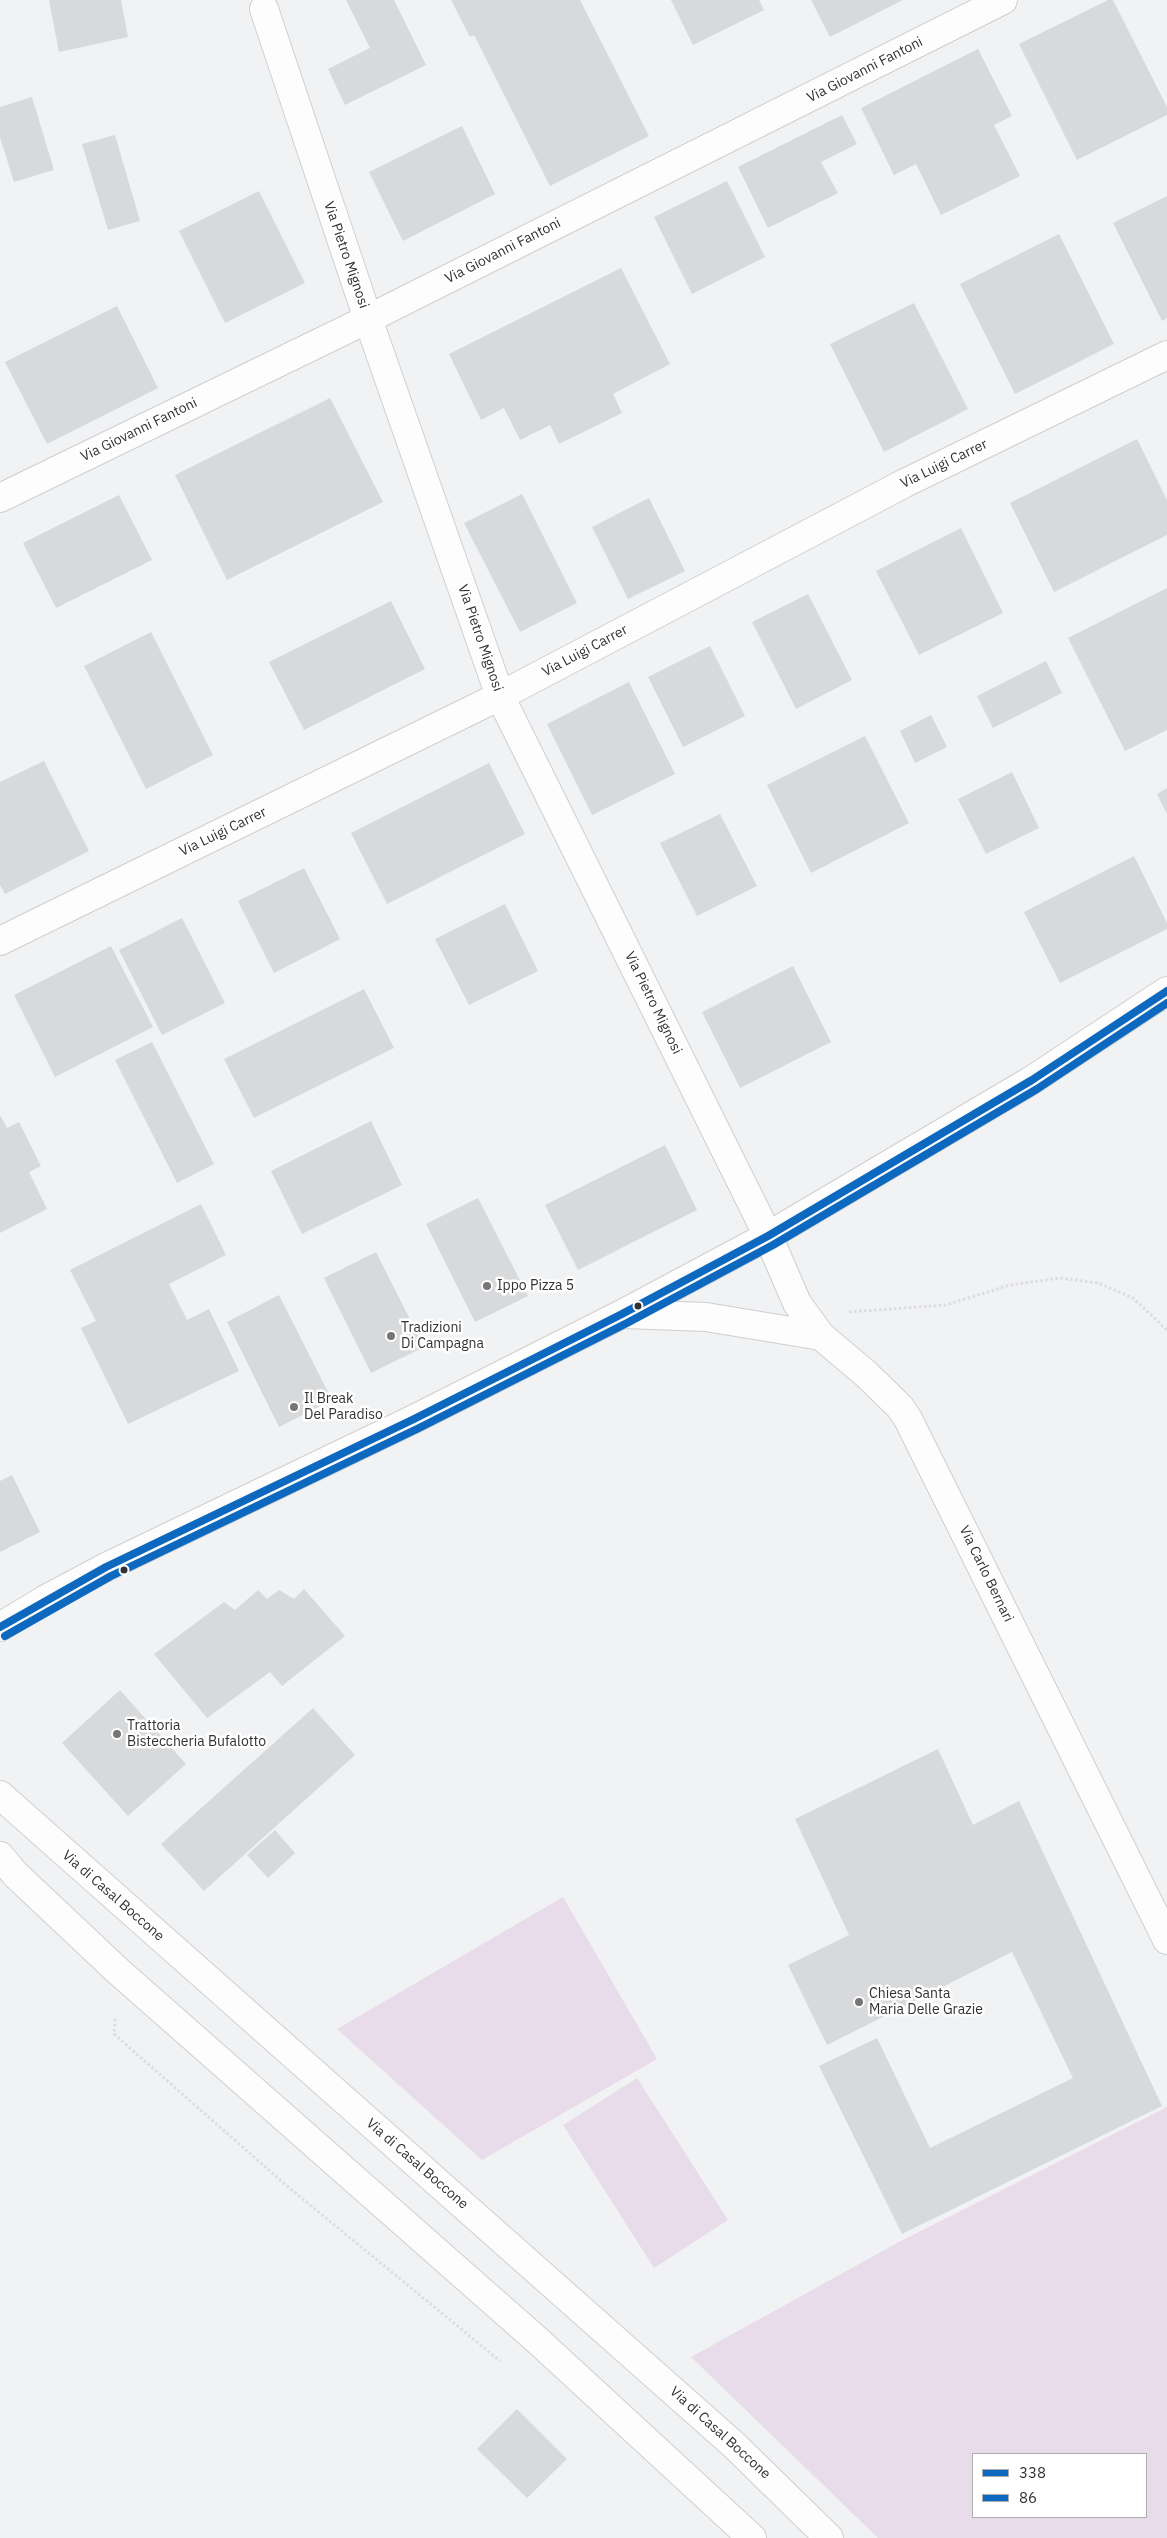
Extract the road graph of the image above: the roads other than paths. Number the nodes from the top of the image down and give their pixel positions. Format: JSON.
{"nodes":[{"id":1,"x":1003,"y":0,"type":"edge"},
{"id":2,"x":264,"y":9,"type":"dead end"},
{"id":3,"x":368,"y":319,"type":"junction"},
{"id":4,"x":1167,"y":355,"type":"edge"},
{"id":5,"x":0,"y":498,"type":"edge"},
{"id":6,"x":500,"y":696,"type":"junction"},
{"id":7,"x":0,"y":941,"type":"edge"},
{"id":8,"x":1167,"y":991,"type":"edge"},
{"id":9,"x":768,"y":1236,"type":"junction"},
{"id":10,"x":622,"y":1314,"type":"junction"},
{"id":11,"x":821,"y":1336,"type":"junction"},
{"id":12,"x":0,"y":1627,"type":"edge"},
{"id":13,"x":0,"y":1795,"type":"edge"},
{"id":14,"x":5,"y":1866,"type":"edge"},
{"id":15,"x":1167,"y":1940,"type":"edge"},
{"id":16,"x":752,"y":2538,"type":"edge"},
{"id":17,"x":829,"y":2538,"type":"edge"}],
"edges":[{"from":1,"to":3,"type":"street","name":"Via Giovanni Fantoni"},
{"from":2,"to":3,"type":"street","name":"Via Pietro Mignosi"},
{"from":3,"to":5,"type":"street","name":"Via Giovanni Fantoni"},
{"from":3,"to":6,"type":"street","name":"Via Pietro Mignosi"},
{"from":4,"to":6,"type":"street","name":"Via Luigi Carrer"},
{"from":6,"to":7,"type":"street","name":"Via Luigi Carrer"},
{"from":6,"to":9,"type":"street","name":"Via Pietro Mignosi"},
{"from":8,"to":9,"type":"street"},
{"from":9,"to":10,"type":"street"},
{"from":9,"to":11,"type":"street","name":"Via Carlo Bernari"},
{"from":10,"to":11,"type":"street"},
{"from":10,"to":12,"type":"street"},
{"from":11,"to":15,"type":"street","name":"Via Carlo Bernari"},
{"from":13,"to":17,"type":"street","name":"Via di Casal Boccone"},
{"from":14,"to":16,"type":"street"}]}
